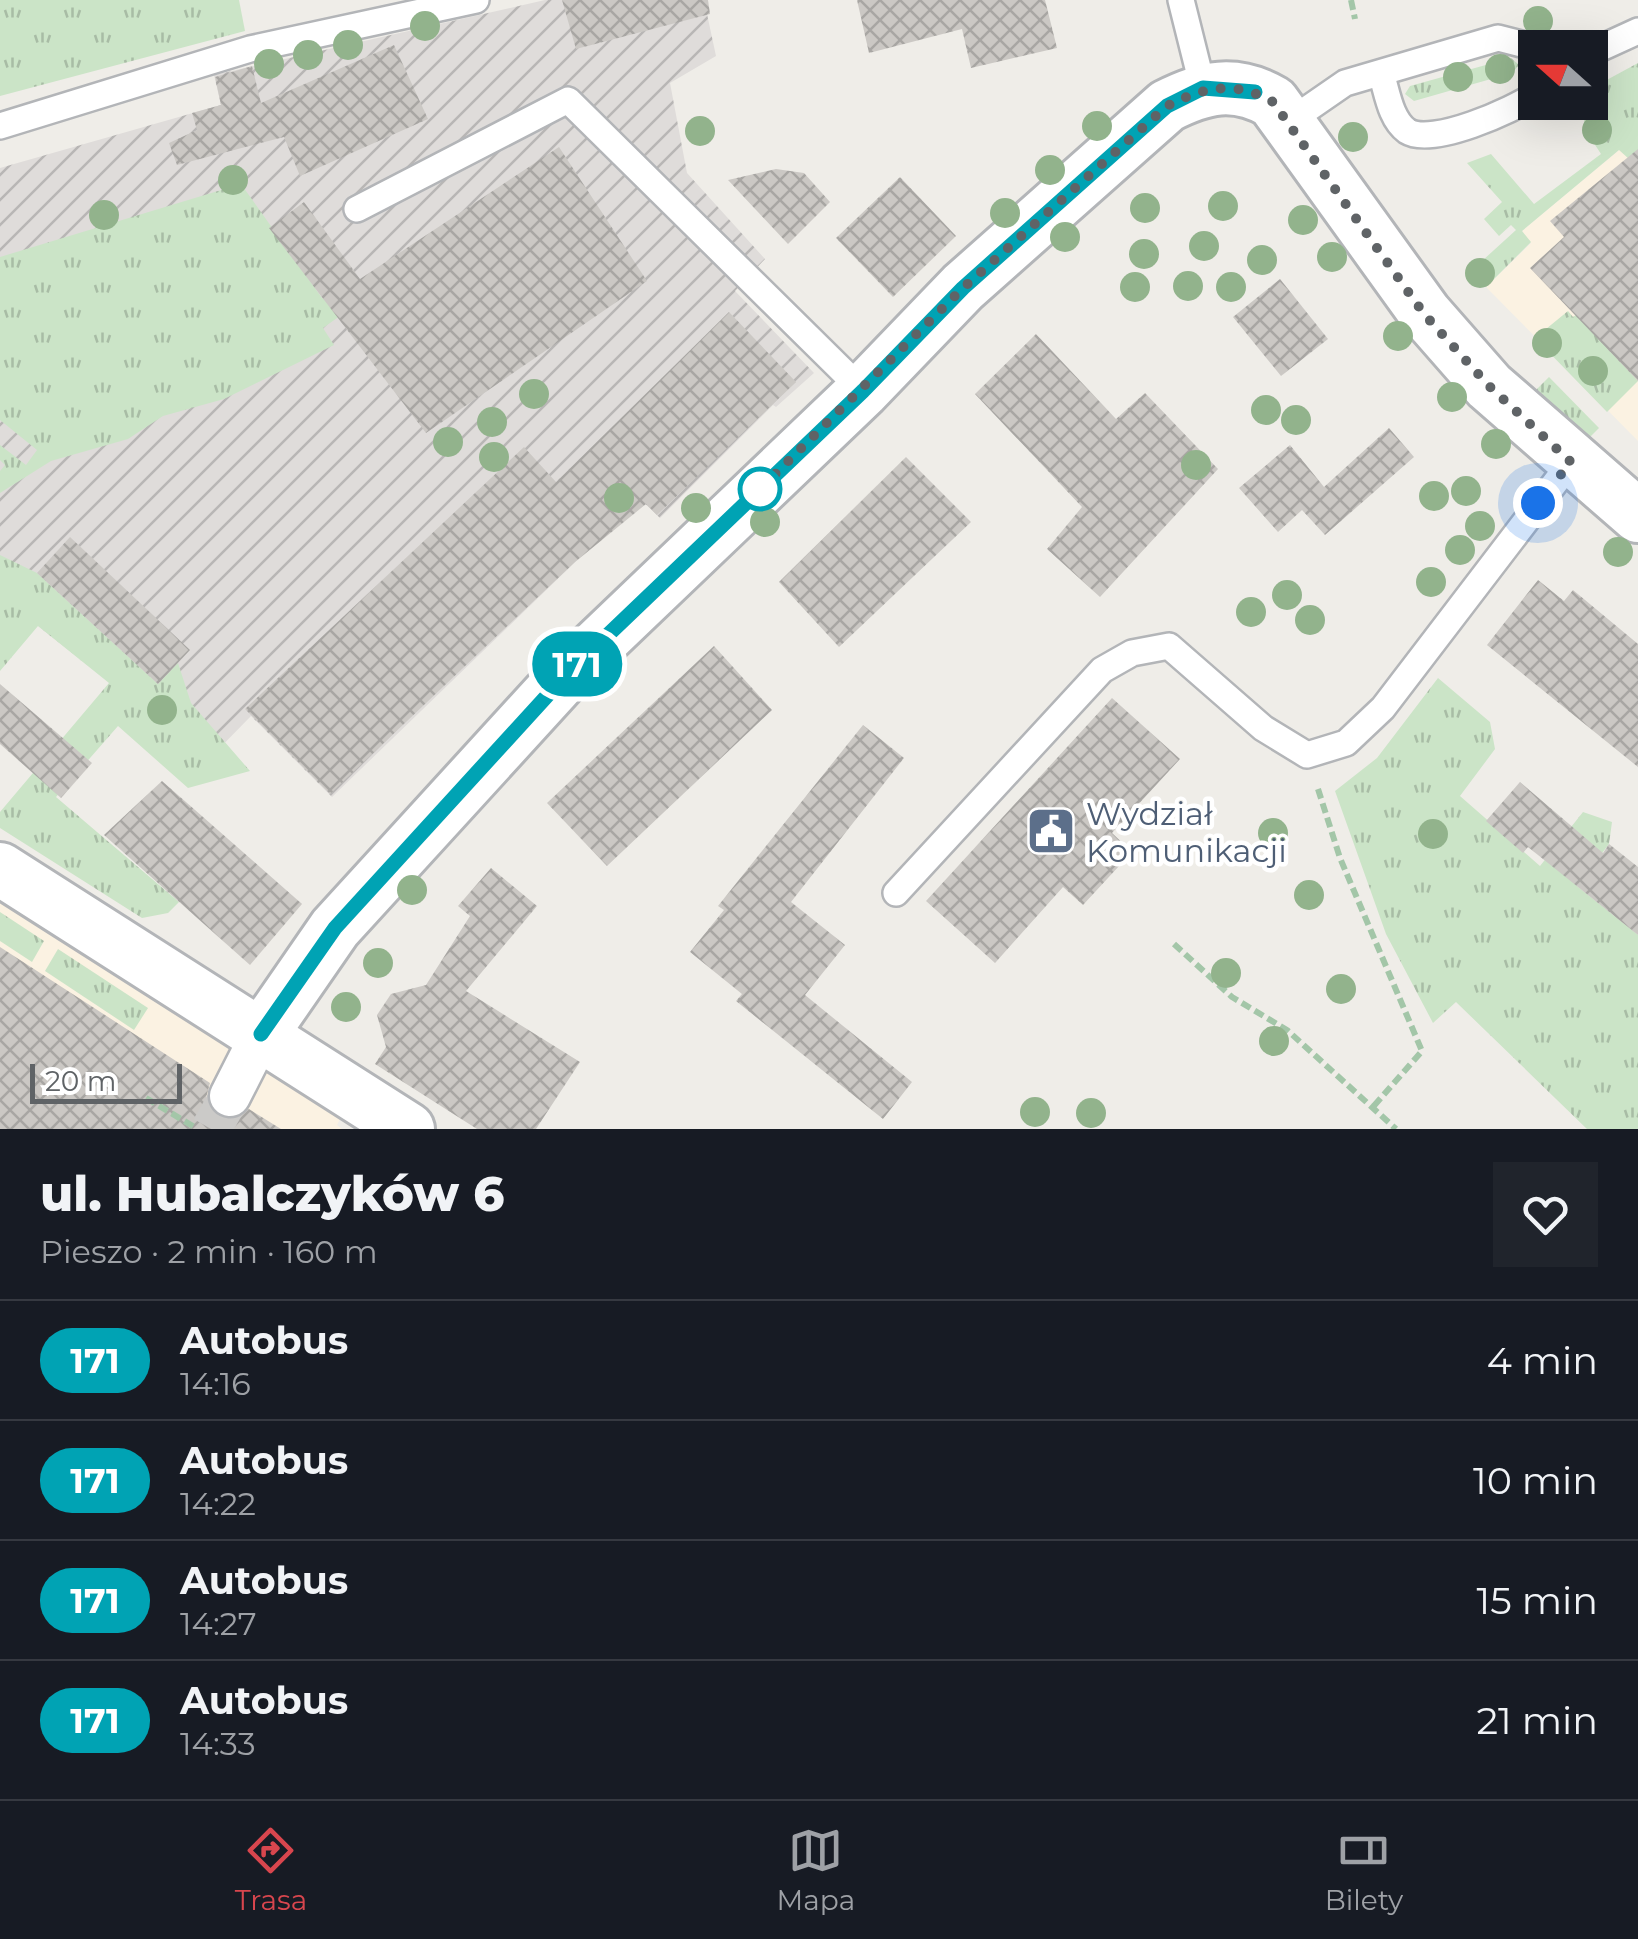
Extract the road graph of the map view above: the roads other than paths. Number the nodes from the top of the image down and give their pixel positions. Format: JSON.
{"nodes":[{"id":1,"x":476,"y":0,"type":"edge"},
{"id":2,"x":1181,"y":0,"type":"edge"},
{"id":3,"x":1638,"y":30,"type":"edge"},
{"id":4,"x":1518,"y":43,"type":"edge"},
{"id":5,"x":1608,"y":44,"type":"edge"},
{"id":6,"x":1381,"y":73,"type":"junction"},
{"id":7,"x":1203,"y":88,"type":"junction"},
{"id":8,"x":1272,"y":106,"type":"junction"},
{"id":9,"x":1518,"y":106,"type":"edge"},
{"id":10,"x":0,"y":126,"type":"edge"},
{"id":11,"x":357,"y":209,"type":"dead end"},
{"id":12,"x":863,"y":391,"type":"junction"},
{"id":13,"x":1571,"y":462,"type":"junction"},
{"id":14,"x":1638,"y":516,"type":"edge"},
{"id":15,"x":0,"y":869,"type":"edge"},
{"id":16,"x":896,"y":892,"type":"dead end"},
{"id":17,"x":261,"y":1034,"type":"junction"},
{"id":18,"x":230,"y":1096,"type":"tunnel mouth"},
{"id":19,"x":408,"y":1129,"type":"edge"}],
"edges":[{"from":1,"to":10,"type":"lane"},
{"from":2,"to":7,"type":"lane"},
{"from":3,"to":5,"type":"lane"},
{"from":4,"to":6,"type":"lane"},
{"from":6,"to":8,"type":"lane"},
{"from":6,"to":9,"type":"lane"},
{"from":7,"to":8,"type":"street"},
{"from":7,"to":12,"type":"street"},
{"from":8,"to":13,"type":"street"},
{"from":11,"to":12,"type":"lane"},
{"from":12,"to":17,"type":"street"},
{"from":13,"to":14,"type":"street"},
{"from":13,"to":16,"type":"lane"},
{"from":15,"to":17,"type":"street"},
{"from":17,"to":18,"type":"street"},
{"from":17,"to":19,"type":"street"}]}
